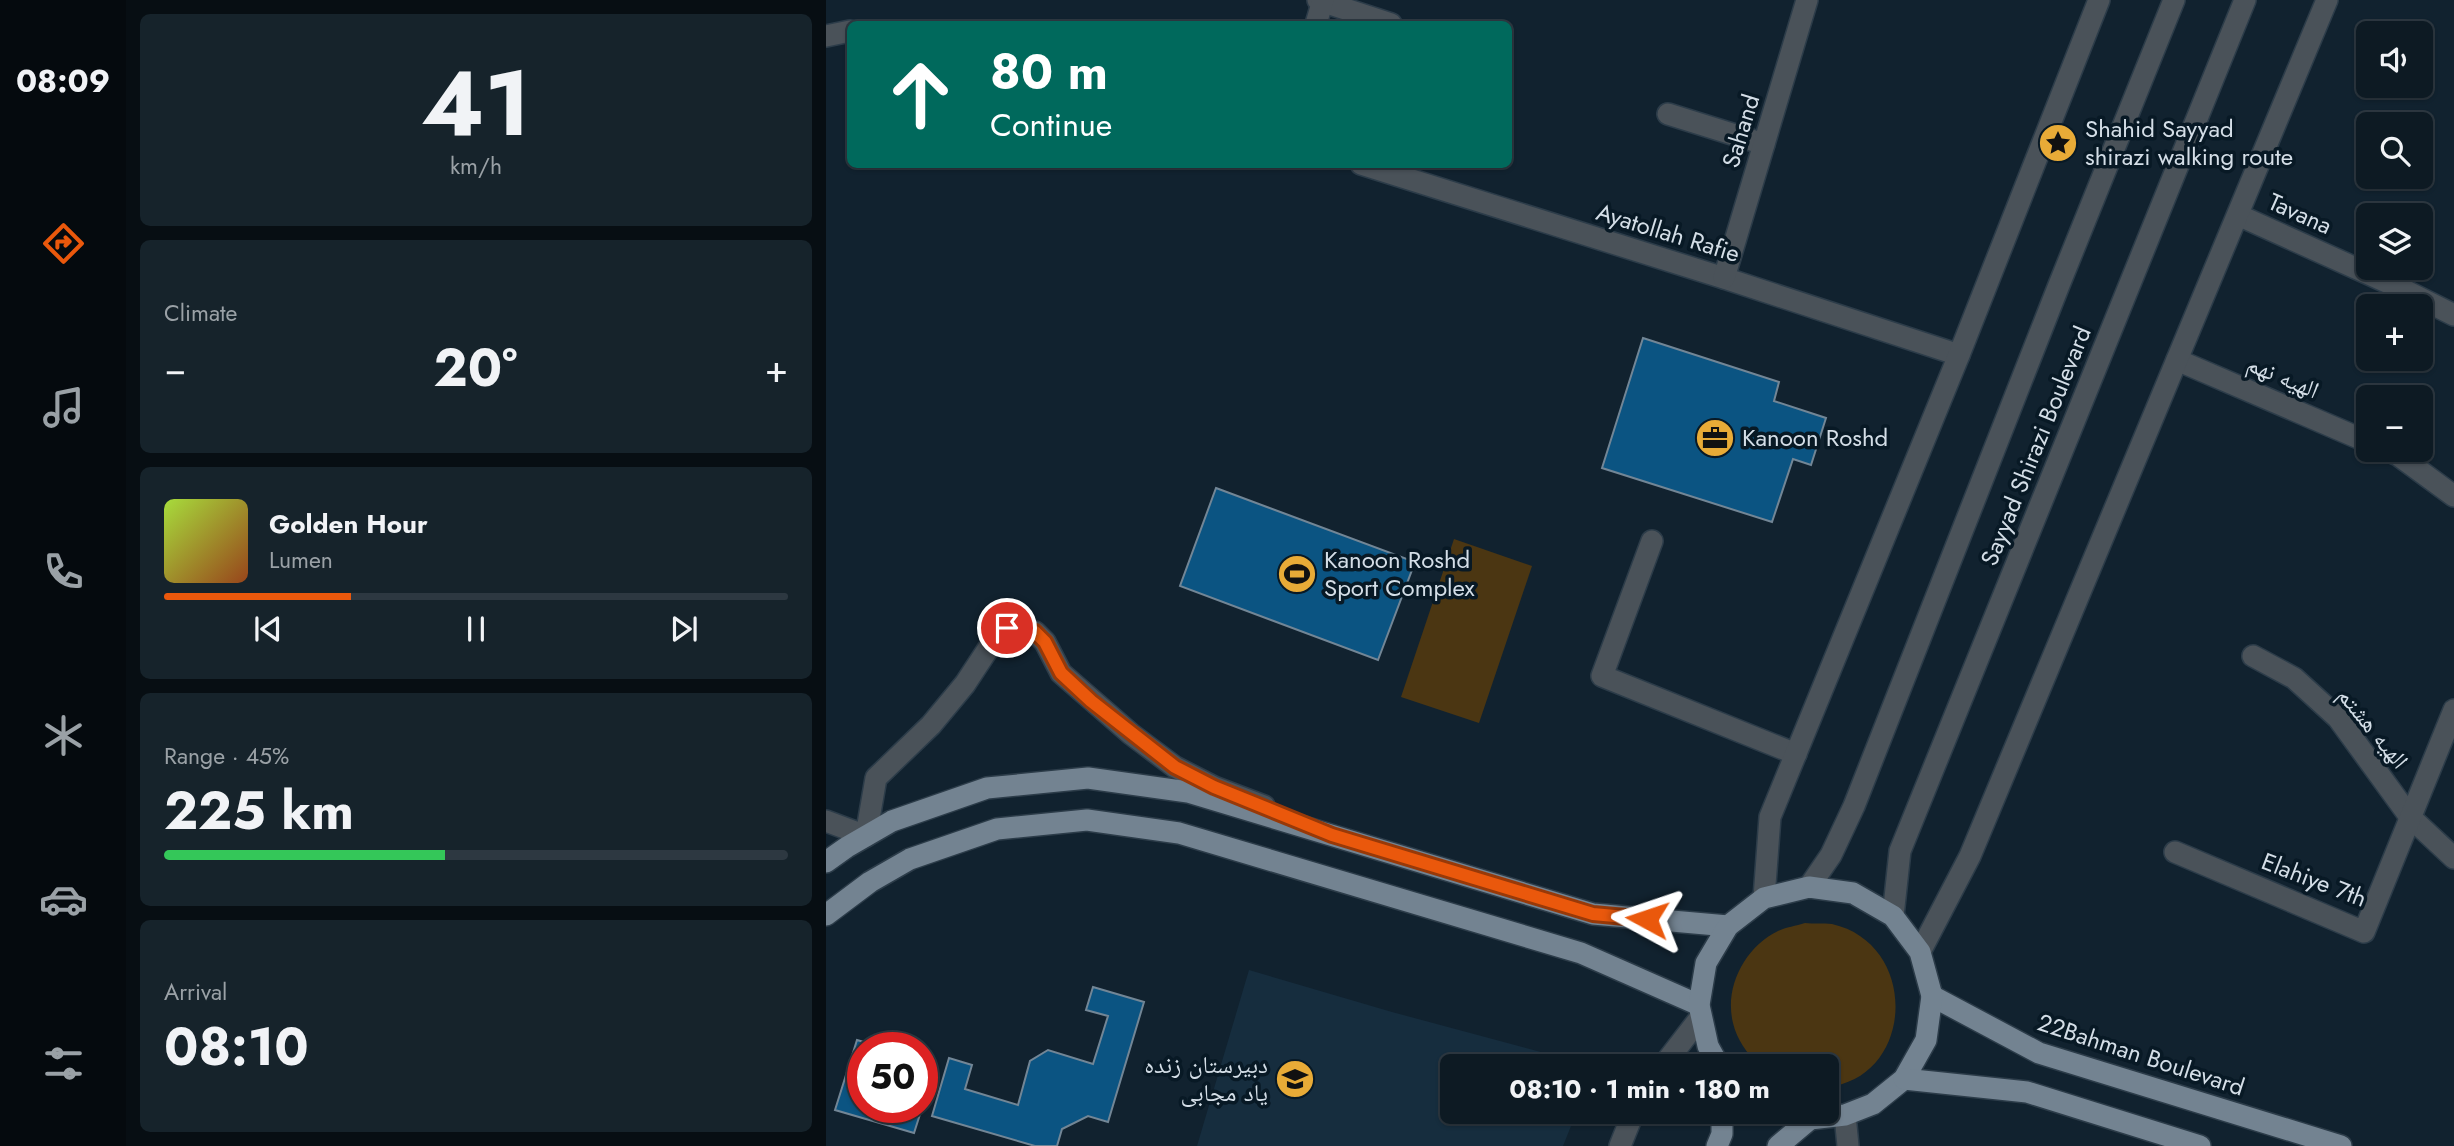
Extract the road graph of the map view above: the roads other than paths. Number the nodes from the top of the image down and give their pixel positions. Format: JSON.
{"nodes":[{"id":1,"x":1321,"y":0,"type":"edge"},
{"id":2,"x":1807,"y":0,"type":"edge"},
{"id":3,"x":2099,"y":0,"type":"edge"},
{"id":4,"x":2174,"y":0,"type":"edge"},
{"id":5,"x":2245,"y":0,"type":"edge"},
{"id":6,"x":2327,"y":0,"type":"edge"},
{"id":7,"x":1317,"y":21,"type":"edge"},
{"id":8,"x":1382,"y":21,"type":"edge"},
{"id":9,"x":847,"y":32,"type":"edge"},
{"id":10,"x":826,"y":36,"type":"edge"},
{"id":11,"x":1668,"y":114,"type":"dead end"},
{"id":12,"x":1764,"y":144,"type":"junction"},
{"id":13,"x":1374,"y":168,"type":"edge"},
{"id":14,"x":2238,"y":215,"type":"junction"},
{"id":15,"x":1724,"y":278,"type":"junction"},
{"id":16,"x":2454,"y":315,"type":"edge"},
{"id":17,"x":1959,"y":355,"type":"junction"},
{"id":18,"x":2177,"y":360,"type":"junction"},
{"id":19,"x":2356,"y":437,"type":"edge"},
{"id":20,"x":2408,"y":462,"type":"edge"},
{"id":21,"x":2454,"y":496,"type":"edge"},
{"id":22,"x":1652,"y":541,"type":"dead end"},
{"id":23,"x":2253,"y":656,"type":"dead end"},
{"id":24,"x":2454,"y":710,"type":"edge"},
{"id":25,"x":1796,"y":754,"type":"junction"},
{"id":26,"x":2410,"y":817,"type":"junction"},
{"id":27,"x":826,"y":821,"type":"edge"},
{"id":28,"x":1332,"y":835,"type":"junction"},
{"id":29,"x":866,"y":836,"type":"junction"},
{"id":30,"x":2175,"y":852,"type":"dead end"},
{"id":31,"x":2454,"y":859,"type":"edge"},
{"id":32,"x":826,"y":862,"type":"edge"},
{"id":33,"x":1809,"y":887,"type":"junction"},
{"id":34,"x":1764,"y":898,"type":"junction"},
{"id":35,"x":826,"y":915,"type":"edge"},
{"id":36,"x":1893,"y":916,"type":"junction"},
{"id":37,"x":1728,"y":926,"type":"junction"},
{"id":38,"x":1920,"y":952,"type":"junction"},
{"id":39,"x":1932,"y":996,"type":"junction"},
{"id":40,"x":1700,"y":1011,"type":"junction"},
{"id":41,"x":1671,"y":1054,"type":"edge"},
{"id":42,"x":1713,"y":1054,"type":"edge"},
{"id":43,"x":1904,"y":1079,"type":"junction"},
{"id":44,"x":1845,"y":1115,"type":"junction"},
{"id":45,"x":1839,"y":1116,"type":"edge"},
{"id":46,"x":1629,"y":1124,"type":"edge"},
{"id":47,"x":1722,"y":1124,"type":"edge"},
{"id":48,"x":1804,"y":1124,"type":"edge"},
{"id":49,"x":1620,"y":1146,"type":"edge"},
{"id":50,"x":1717,"y":1146,"type":"edge"},
{"id":51,"x":1778,"y":1146,"type":"edge"},
{"id":52,"x":1848,"y":1146,"type":"edge"},
{"id":53,"x":2200,"y":1146,"type":"edge"},
{"id":54,"x":2341,"y":1146,"type":"edge"}],
"edges":[{"from":1,"to":7,"type":"street"},
{"from":1,"to":8,"type":"street"},
{"from":2,"to":12,"type":"street","name":"Sahand"},
{"from":3,"to":17,"type":"street"},
{"from":4,"to":33,"type":"street","name":"Sayyad Shirazi Boulevard"},
{"from":5,"to":36,"type":"street","name":"Sayyad Shirazi Boulevard"},
{"from":6,"to":14,"type":"street"},
{"from":9,"to":10,"type":"street"},
{"from":11,"to":12,"type":"street"},
{"from":12,"to":15,"type":"street","name":"Sahand"},
{"from":13,"to":15,"type":"street","name":"Ayatollah Rafie"},
{"from":14,"to":16,"type":"street","name":"Tavana"},
{"from":14,"to":18,"type":"street"},
{"from":15,"to":17,"type":"street","name":"Ayatollah Rafie"},
{"from":17,"to":25,"type":"street"},
{"from":18,"to":19,"type":"street","name":"الهیه نهم"},
{"from":18,"to":38,"type":"street"},
{"from":20,"to":21,"type":"street"},
{"from":22,"to":25,"type":"street"},
{"from":23,"to":26,"type":"street","name":"الهیه هشتم"},
{"from":24,"to":26,"type":"street"},
{"from":25,"to":34,"type":"street"},
{"from":26,"to":30,"type":"street","name":"Elahiye 7th"},
{"from":26,"to":31,"type":"street","name":"الهیه هشتم"},
{"from":27,"to":29,"type":"street"},
{"from":28,"to":29,"type":"main road"},
{"from":28,"to":29,"type":"street"},
{"from":28,"to":37,"type":"main road"},
{"from":29,"to":32,"type":"main road"},
{"from":33,"to":34,"type":"main road"},
{"from":33,"to":36,"type":"main road"},
{"from":34,"to":37,"type":"main road"},
{"from":35,"to":40,"type":"main road"},
{"from":36,"to":38,"type":"main road"},
{"from":37,"to":40,"type":"main road"},
{"from":38,"to":39,"type":"main road"},
{"from":39,"to":43,"type":"main road"},
{"from":39,"to":54,"type":"main road","name":"22Bahman Boulevard"},
{"from":40,"to":41,"type":"street"},
{"from":40,"to":42,"type":"main road"},
{"from":43,"to":44,"type":"main road"},
{"from":43,"to":53,"type":"main road"},
{"from":44,"to":45,"type":"main road"},
{"from":44,"to":52,"type":"street"},
{"from":46,"to":49,"type":"street"},
{"from":47,"to":50,"type":"main road"},
{"from":48,"to":51,"type":"main road"}]}
